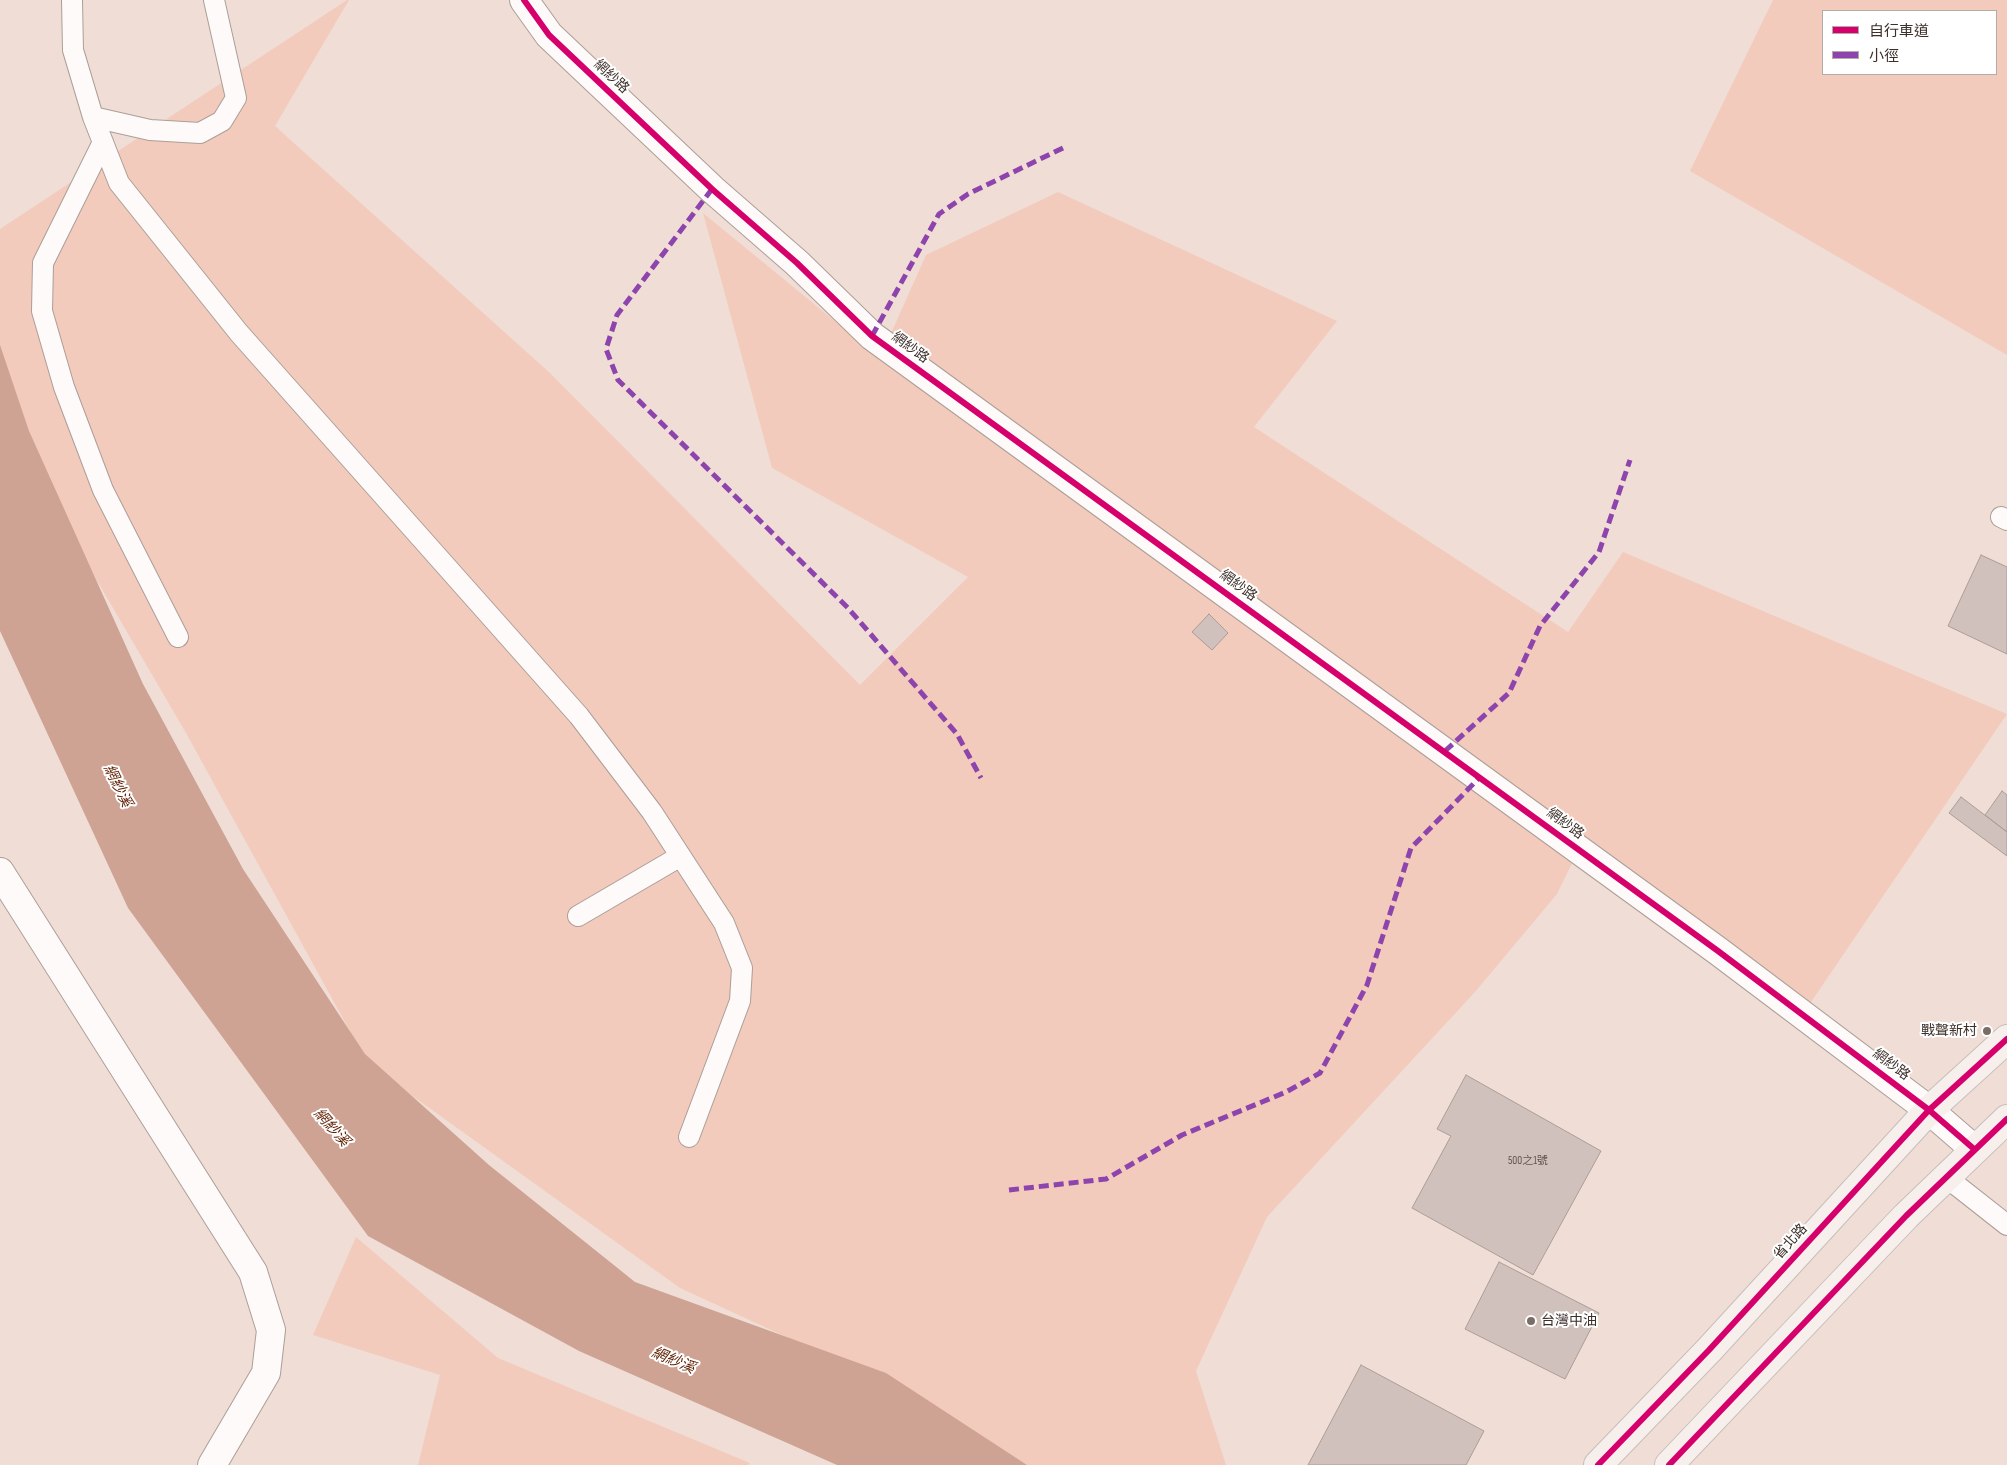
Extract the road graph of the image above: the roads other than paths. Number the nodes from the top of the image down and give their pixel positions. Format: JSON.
{"nodes":[{"id":1,"x":72,"y":0,"type":"edge"},
{"id":2,"x":214,"y":0,"type":"edge"},
{"id":3,"x":524,"y":0,"type":"edge"},
{"id":4,"x":93,"y":117,"type":"junction"},
{"id":5,"x":103,"y":142,"type":"junction"},
{"id":6,"x":178,"y":637,"type":"dead end"},
{"id":7,"x":680,"y":858,"type":"junction"},
{"id":8,"x":0,"y":872,"type":"edge"},
{"id":9,"x":578,"y":916,"type":"dead end"},
{"id":10,"x":2007,"y":1039,"type":"edge"},
{"id":11,"x":1930,"y":1110,"type":"junction"},
{"id":12,"x":2007,"y":1119,"type":"edge"},
{"id":13,"x":689,"y":1137,"type":"dead end"},
{"id":14,"x":1974,"y":1149,"type":"junction"},
{"id":15,"x":1946,"y":1177,"type":"junction"},
{"id":16,"x":2007,"y":1225,"type":"edge"},
{"id":17,"x":212,"y":1465,"type":"edge"},
{"id":18,"x":1598,"y":1465,"type":"edge"},
{"id":19,"x":1669,"y":1465,"type":"edge"}],
"edges":[{"from":1,"to":4,"type":"lane"},
{"from":2,"to":4,"type":"lane"},
{"from":3,"to":11,"type":"street","name":"網紗路"},
{"from":4,"to":5,"type":"lane"},
{"from":5,"to":6,"type":"lane"},
{"from":5,"to":7,"type":"lane"},
{"from":7,"to":9,"type":"lane"},
{"from":7,"to":13,"type":"lane"},
{"from":8,"to":17,"type":"street"},
{"from":10,"to":11,"type":"main road","name":"省北路"},
{"from":11,"to":14,"type":"street","name":"網紗路"},
{"from":11,"to":18,"type":"main road","name":"省北路"},
{"from":12,"to":14,"type":"main road"},
{"from":14,"to":15,"type":"main road"},
{"from":15,"to":16,"type":"lane"},
{"from":15,"to":19,"type":"main road"}]}
